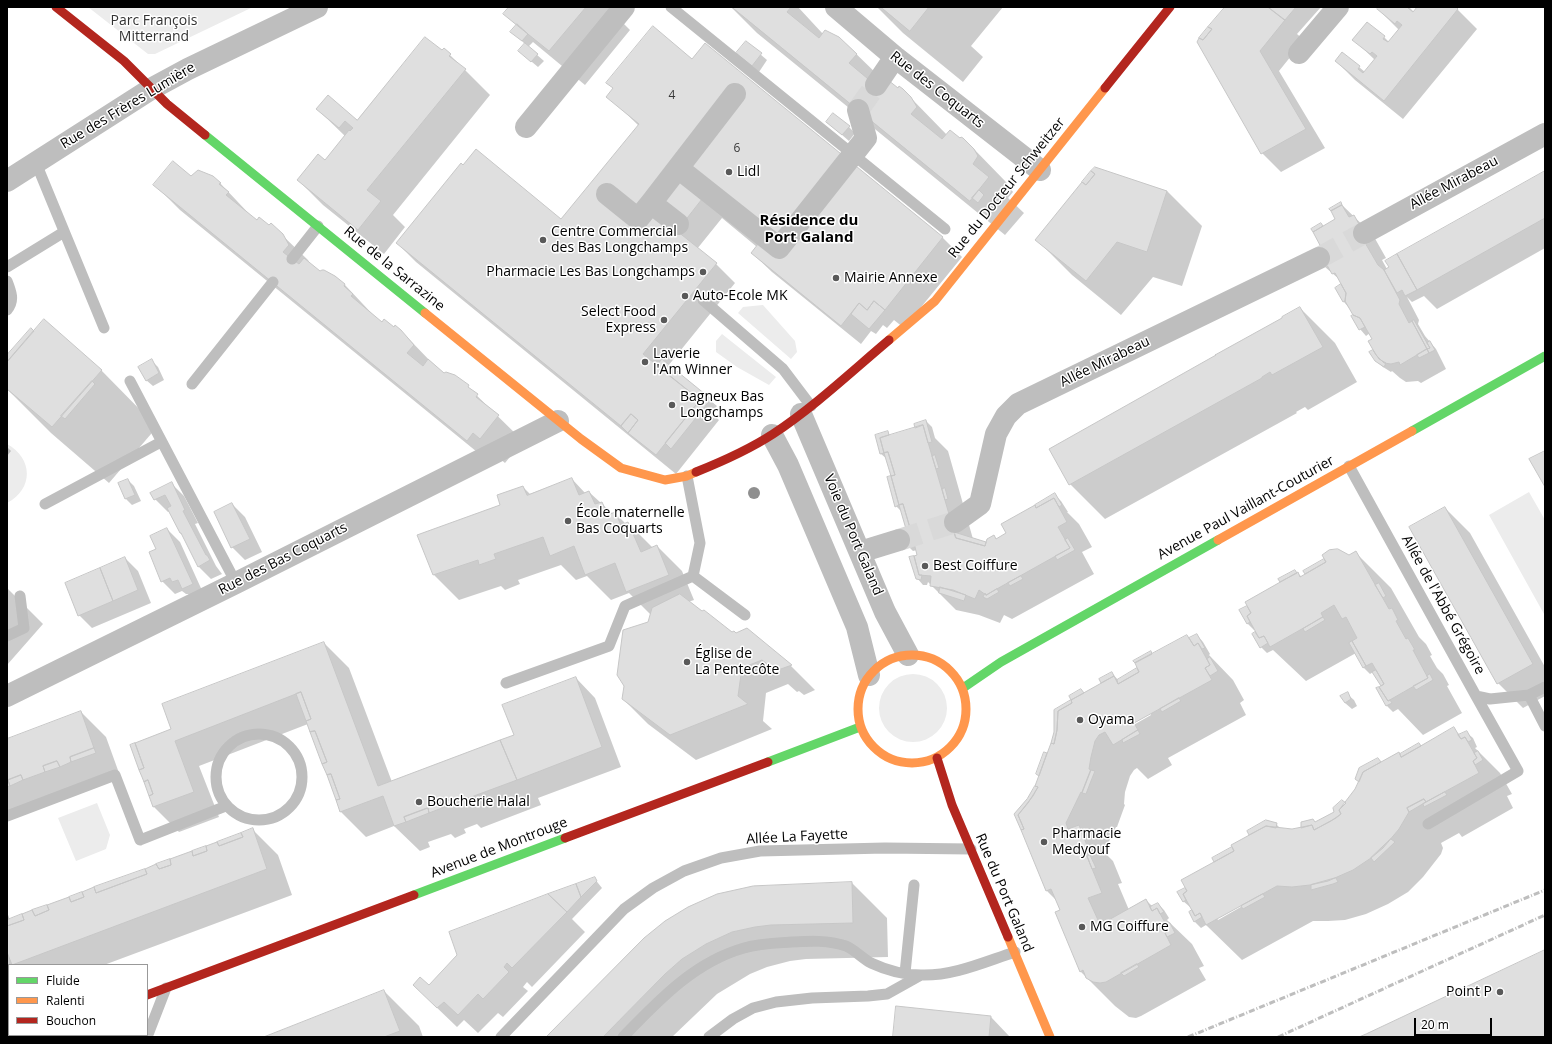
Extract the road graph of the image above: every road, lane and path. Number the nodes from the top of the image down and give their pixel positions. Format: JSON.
{"nodes":[{"id":1,"x":56,"y":7,"type":"edge"},
{"id":2,"x":318,"y":7,"type":"edge"},
{"id":3,"x":624,"y":7,"type":"edge"},
{"id":4,"x":671,"y":7,"type":"edge"},
{"id":5,"x":836,"y":7,"type":"edge"},
{"id":6,"x":1170,"y":7,"type":"edge"},
{"id":7,"x":1338,"y":7,"type":"edge"},
{"id":8,"x":1299,"y":53,"type":"dead end"},
{"id":9,"x":895,"y":57,"type":"junction"},
{"id":10,"x":876,"y":85,"type":"tunnel mouth"},
{"id":11,"x":151,"y":89,"type":"junction"},
{"id":12,"x":735,"y":94,"type":"dead end"},
{"id":13,"x":858,"y":110,"type":"dead end"},
{"id":14,"x":526,"y":127,"type":"dead end"},
{"id":15,"x":1545,"y":134,"type":"edge"},
{"id":16,"x":36,"y":163,"type":"junction"},
{"id":17,"x":678,"y":168,"type":"junction"},
{"id":18,"x":1040,"y":170,"type":"junction"},
{"id":19,"x":7,"y":181,"type":"edge"},
{"id":20,"x":607,"y":194,"type":"dead end"},
{"id":21,"x":650,"y":203,"type":"junction"},
{"id":22,"x":678,"y":224,"type":"dead end"},
{"id":23,"x":318,"y":226,"type":"junction"},
{"id":24,"x":945,"y":229,"type":"dead end"},
{"id":25,"x":64,"y":232,"type":"junction"},
{"id":26,"x":1364,"y":233,"type":"tunnel mouth"},
{"id":27,"x":1319,"y":258,"type":"tunnel mouth"},
{"id":28,"x":292,"y":259,"type":"dead end"},
{"id":29,"x":7,"y":267,"type":"edge"},
{"id":30,"x":7,"y":281,"type":"edge"},
{"id":31,"x":273,"y":282,"type":"dead end"},
{"id":32,"x":703,"y":300,"type":"dead end"},
{"id":33,"x":7,"y":310,"type":"edge"},
{"id":34,"x":104,"y":328,"type":"dead end"},
{"id":35,"x":1545,"y":356,"type":"edge"},
{"id":36,"x":130,"y":381,"type":"dead end"},
{"id":37,"x":192,"y":384,"type":"dead end"},
{"id":38,"x":806,"y":410,"type":"junction"},
{"id":39,"x":558,"y":421,"type":"junction"},
{"id":40,"x":772,"y":435,"type":"junction"},
{"id":41,"x":161,"y":442,"type":"junction"},
{"id":42,"x":1349,"y":466,"type":"junction"},
{"id":43,"x":621,"y":468,"type":"joint"},
{"id":44,"x":687,"y":476,"type":"junction"},
{"id":45,"x":45,"y":504,"type":"dead end"},
{"id":46,"x":955,"y":522,"type":"tunnel mouth"},
{"id":47,"x":899,"y":540,"type":"tunnel mouth"},
{"id":48,"x":860,"y":552,"type":"junction"},
{"id":49,"x":693,"y":576,"type":"junction"},
{"id":50,"x":236,"y":583,"type":"junction"},
{"id":51,"x":20,"y":596,"type":"dead end"},
{"id":52,"x":745,"y":616,"type":"dead end"},
{"id":53,"x":7,"y":636,"type":"edge"},
{"id":54,"x":908,"y":655,"type":"junction"},
{"id":55,"x":869,"y":675,"type":"junction"},
{"id":56,"x":506,"y":683,"type":"dead end"},
{"id":57,"x":1545,"y":687,"type":"edge"},
{"id":58,"x":963,"y":688,"type":"junction"},
{"id":59,"x":1528,"y":695,"type":"junction"},
{"id":60,"x":7,"y":696,"type":"edge"},
{"id":61,"x":1476,"y":696,"type":"junction"},
{"id":62,"x":1545,"y":726,"type":"edge"},
{"id":63,"x":860,"y":727,"type":"junction"},
{"id":64,"x":937,"y":758,"type":"junction"},
{"id":65,"x":226,"y":806,"type":"junction"},
{"id":66,"x":7,"y":816,"type":"edge"},
{"id":67,"x":1428,"y":824,"type":"dead end"},
{"id":68,"x":971,"y":849,"type":"junction"},
{"id":69,"x":914,"y":885,"type":"dead end"},
{"id":70,"x":1014,"y":952,"type":"junction"},
{"id":71,"x":905,"y":973,"type":"junction"},
{"id":72,"x":921,"y":975,"type":"junction"},
{"id":73,"x":166,"y":988,"type":"junction"},
{"id":74,"x":148,"y":995,"type":"edge"},
{"id":75,"x":148,"y":1034,"type":"edge"},
{"id":76,"x":501,"y":1037,"type":"edge"},
{"id":77,"x":623,"y":1037,"type":"edge"},
{"id":78,"x":709,"y":1037,"type":"edge"},
{"id":79,"x":1050,"y":1037,"type":"edge"}],
"edges":[{"from":1,"to":11,"type":"street","name":"Rue de la Sarrazine"},
{"from":2,"to":11,"type":"street","name":"Rue des Frères Lumière"},
{"from":3,"to":14,"type":"street"},
{"from":4,"to":24,"type":"lane"},
{"from":5,"to":9,"type":"street","name":"Rue des Coquarts"},
{"from":6,"to":18,"type":"street","name":"Rue du Docteur Schweitzer"},
{"from":7,"to":8,"type":"street"},
{"from":9,"to":10,"type":"street"},
{"from":9,"to":18,"type":"street","name":"Rue des Coquarts"},
{"from":11,"to":16,"type":"street","name":"Rue des Frères Lumière"},
{"from":11,"to":23,"type":"street","name":"Rue de la Sarrazine"},
{"from":12,"to":17,"type":"street"},
{"from":13,"to":17,"type":"street"},
{"from":15,"to":26,"type":"street","name":"Allée Mirabeau"},
{"from":16,"to":19,"type":"street","name":"Rue des Frères Lumière"},
{"from":16,"to":25,"type":"lane"},
{"from":17,"to":21,"type":"street"},
{"from":18,"to":38,"type":"street","name":"Rue du Docteur Schweitzer"},
{"from":20,"to":21,"type":"street"},
{"from":21,"to":22,"type":"street"},
{"from":23,"to":28,"type":"lane"},
{"from":23,"to":39,"type":"street","name":"Rue de la Sarrazine"},
{"from":25,"to":29,"type":"lane"},
{"from":25,"to":34,"type":"lane"},
{"from":27,"to":46,"type":"street","name":"Allée Mirabeau"},
{"from":30,"to":33,"type":"lane"},
{"from":31,"to":37,"type":"lane"},
{"from":32,"to":38,"type":"lane"},
{"from":35,"to":42,"type":"street","name":"Avenue Paul Vaillant-Couturier"},
{"from":36,"to":41,"type":"lane"},
{"from":38,"to":40,"type":"street","name":"Rue du Docteur Schweitzer"},
{"from":38,"to":48,"type":"street","name":"Voie du Port Galand"},
{"from":39,"to":43,"type":"street","name":"Rue de la Sarrazine"},
{"from":39,"to":50,"type":"street","name":"Rue des Bas Coquarts"},
{"from":40,"to":44,"type":"street","name":"Rue du Docteur Schweitzer"},
{"from":40,"to":55,"type":"street"},
{"from":41,"to":45,"type":"lane"},
{"from":41,"to":50,"type":"lane"},
{"from":42,"to":58,"type":"street","name":"Avenue Paul Vaillant-Couturier"},
{"from":42,"to":61,"type":"lane","name":"Allée de l'Abbé Grégoire"},
{"from":43,"to":44,"type":"street","name":"Rue du Docteur Schweitzer"},
{"from":44,"to":49,"type":"lane"},
{"from":47,"to":48,"type":"street"},
{"from":48,"to":54,"type":"street","name":"Voie du Port Galand"},
{"from":49,"to":52,"type":"lane"},
{"from":49,"to":56,"type":"lane"},
{"from":50,"to":60,"type":"street","name":"Rue des Bas Coquarts"},
{"from":51,"to":53,"type":"lane"},
{"from":54,"to":55,"type":"street"},
{"from":54,"to":58,"type":"street"},
{"from":55,"to":63,"type":"street"},
{"from":57,"to":59,"type":"lane","name":"Allée de l'Abbé Grégoire"},
{"from":58,"to":64,"type":"street"},
{"from":59,"to":61,"type":"lane","name":"Allée de l'Abbé Grégoire"},
{"from":59,"to":62,"type":"lane"},
{"from":61,"to":67,"type":"lane"},
{"from":63,"to":64,"type":"street"},
{"from":63,"to":73,"type":"street","name":"Avenue de Montrouge"},
{"from":64,"to":68,"type":"street","name":"Rue du Port Galand"},
{"from":65,"to":65,"type":"lane"},
{"from":65,"to":66,"type":"lane"},
{"from":68,"to":70,"type":"street","name":"Rue du Port Galand"},
{"from":68,"to":76,"type":"lane","name":"Allée La Fayette"},
{"from":69,"to":71,"type":"lane"},
{"from":70,"to":72,"type":"lane"},
{"from":70,"to":79,"type":"street","name":"Rue du Port Galand"},
{"from":71,"to":72,"type":"lane"},
{"from":71,"to":77,"type":"lane"},
{"from":72,"to":78,"type":"lane"},
{"from":73,"to":74,"type":"street","name":"Avenue de Montrouge"},
{"from":73,"to":75,"type":"lane"}]}
